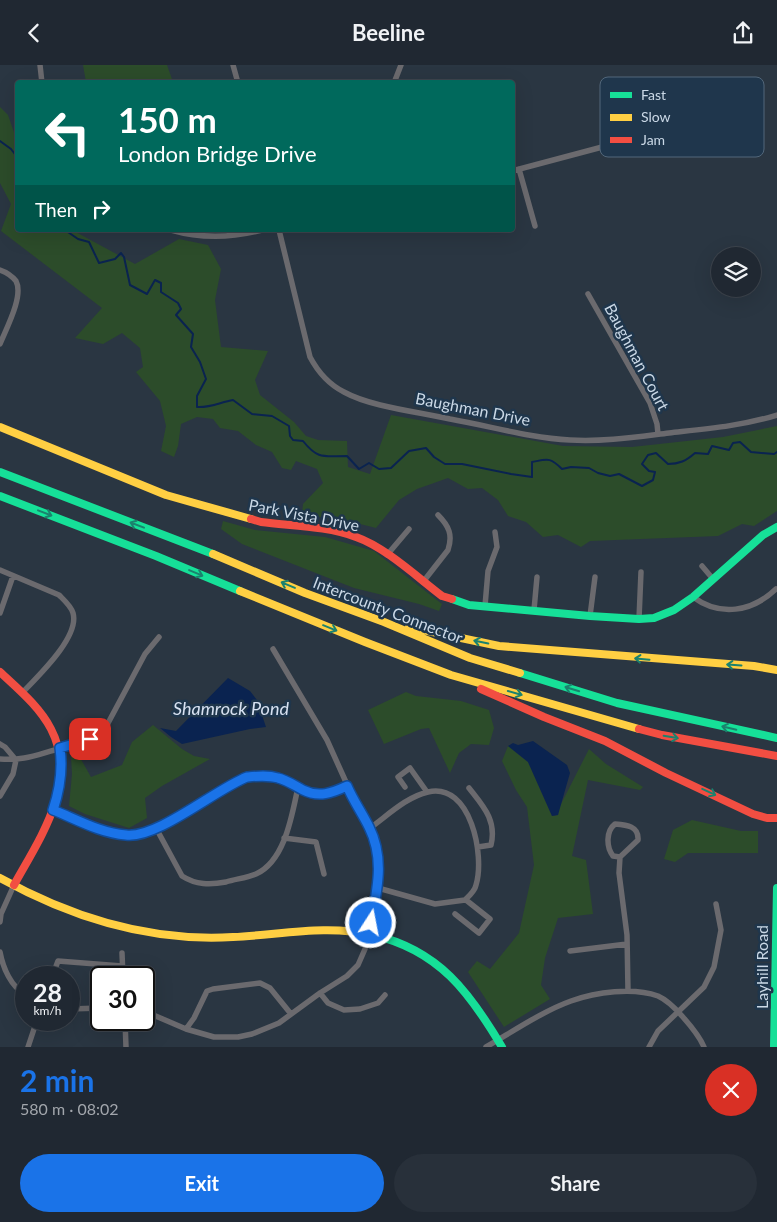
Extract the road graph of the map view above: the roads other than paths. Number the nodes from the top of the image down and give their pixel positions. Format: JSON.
{"nodes":[{"id":1,"x":40,"y":65,"type":"edge"},
{"id":2,"x":233,"y":65,"type":"edge"},
{"id":3,"x":401,"y":65,"type":"edge"},
{"id":4,"x":42,"y":80,"type":"edge"},
{"id":5,"x":237,"y":80,"type":"edge"},
{"id":6,"x":395,"y":80,"type":"edge"},
{"id":7,"x":600,"y":148,"type":"edge"},
{"id":8,"x":516,"y":170,"type":"edge"},
{"id":9,"x":535,"y":226,"type":"dead end"},
{"id":10,"x":177,"y":232,"type":"edge"},
{"id":11,"x":254,"y":232,"type":"edge"},
{"id":12,"x":279,"y":232,"type":"edge"},
{"id":13,"x":0,"y":270,"type":"edge"},
{"id":14,"x":588,"y":294,"type":"dead end"},
{"id":15,"x":0,"y":344,"type":"edge"},
{"id":16,"x":777,"y":415,"type":"edge"},
{"id":17,"x":0,"y":427,"type":"edge"},
{"id":18,"x":658,"y":434,"type":"junction"},
{"id":19,"x":0,"y":472,"type":"edge"},
{"id":20,"x":0,"y":496,"type":"edge"},
{"id":21,"x":438,"y":515,"type":"dead end"},
{"id":22,"x":777,"y":527,"type":"edge"},
{"id":23,"x":409,"y":529,"type":"dead end"},
{"id":24,"x":495,"y":532,"type":"dead end"},
{"id":25,"x":387,"y":555,"type":"junction"},
{"id":26,"x":702,"y":565,"type":"dead end"},
{"id":27,"x":0,"y":571,"type":"edge"},
{"id":28,"x":641,"y":572,"type":"dead end"},
{"id":29,"x":13,"y":576,"type":"junction"},
{"id":30,"x":537,"y":577,"type":"dead end"},
{"id":31,"x":595,"y":577,"type":"dead end"},
{"id":32,"x":713,"y":579,"type":"junction"},
{"id":33,"x":423,"y":582,"type":"junction"},
{"id":34,"x":776,"y":589,"type":"dead end"},
{"id":35,"x":693,"y":597,"type":"junction"},
{"id":36,"x":485,"y":607,"type":"junction"},
{"id":37,"x":534,"y":611,"type":"junction"},
{"id":38,"x":0,"y":613,"type":"edge"},
{"id":39,"x":590,"y":616,"type":"junction"},
{"id":40,"x":640,"y":619,"type":"junction"},
{"id":41,"x":384,"y":622,"type":"junction"},
{"id":42,"x":159,"y":637,"type":"dead end"},
{"id":43,"x":273,"y":649,"type":"dead end"},
{"id":44,"x":754,"y":666,"type":"junction"},
{"id":45,"x":777,"y":666,"type":"edge"},
{"id":46,"x":777,"y":670,"type":"edge"},
{"id":47,"x":0,"y":672,"type":"edge"},
{"id":48,"x":451,"y":675,"type":"junction"},
{"id":49,"x":22,"y":693,"type":"junction"},
{"id":50,"x":777,"y":738,"type":"edge"},
{"id":51,"x":0,"y":744,"type":"edge"},
{"id":52,"x":60,"y":748,"type":"junction"},
{"id":53,"x":777,"y":756,"type":"edge"},
{"id":54,"x":0,"y":759,"type":"edge"},
{"id":55,"x":16,"y":761,"type":"junction"},
{"id":56,"x":347,"y":786,"type":"junction"},
{"id":57,"x":298,"y":787,"type":"junction"},
{"id":58,"x":405,"y":787,"type":"dead end"},
{"id":59,"x":469,"y":788,"type":"dead end"},
{"id":60,"x":427,"y":792,"type":"junction"},
{"id":61,"x":0,"y":796,"type":"edge"},
{"id":62,"x":53,"y":810,"type":"junction"},
{"id":63,"x":777,"y":818,"type":"edge"},
{"id":64,"x":156,"y":828,"type":"junction"},
{"id":65,"x":370,"y":828,"type":"junction"},
{"id":66,"x":284,"y":838,"type":"junction"},
{"id":67,"x":478,"y":847,"type":"junction"},
{"id":68,"x":620,"y":857,"type":"junction"},
{"id":69,"x":324,"y":873,"type":"dead end"},
{"id":70,"x":0,"y":877,"type":"edge"},
{"id":71,"x":14,"y":885,"type":"junction"},
{"id":72,"x":378,"y":887,"type":"junction"},
{"id":73,"x":777,"y":888,"type":"edge"},
{"id":74,"x":466,"y":899,"type":"junction"},
{"id":75,"x":716,"y":904,"type":"dead end"},
{"id":76,"x":455,"y":914,"type":"dead end"},
{"id":77,"x":0,"y":922,"type":"edge"},
{"id":78,"x":369,"y":933,"type":"junction"},
{"id":79,"x":627,"y":944,"type":"junction"},
{"id":80,"x":570,"y":951,"type":"dead end"},
{"id":81,"x":0,"y":952,"type":"edge"},
{"id":82,"x":122,"y":953,"type":"dead end"},
{"id":83,"x":56,"y":966,"type":"edge"},
{"id":84,"x":122,"y":966,"type":"joint"},
{"id":85,"x":15,"y":985,"type":"edge"},
{"id":86,"x":628,"y":991,"type":"junction"},
{"id":87,"x":320,"y":993,"type":"junction"},
{"id":88,"x":385,"y":995,"type":"dead end"},
{"id":89,"x":678,"y":1011,"type":"junction"},
{"id":90,"x":291,"y":1014,"type":"junction"},
{"id":91,"x":155,"y":1016,"type":"edge"},
{"id":92,"x":186,"y":1029,"type":"junction"},
{"id":93,"x":776,"y":1030,"type":"edge"},
{"id":94,"x":34,"y":1031,"type":"edge"},
{"id":95,"x":125,"y":1031,"type":"edge"},
{"id":96,"x":500,"y":1044,"type":"edge"},
{"id":97,"x":29,"y":1046,"type":"edge"},
{"id":98,"x":126,"y":1047,"type":"edge"},
{"id":99,"x":486,"y":1047,"type":"edge"},
{"id":100,"x":649,"y":1047,"type":"edge"},
{"id":101,"x":704,"y":1047,"type":"edge"},
{"id":102,"x":774,"y":1047,"type":"edge"}],
"edges":[{"from":1,"to":4,"type":"street"},
{"from":2,"to":5,"type":"street"},
{"from":3,"to":6,"type":"street"},
{"from":7,"to":8,"type":"street"},
{"from":8,"to":9,"type":"street"},
{"from":10,"to":11,"type":"street"},
{"from":12,"to":18,"type":"street","name":"Baughman Drive"},
{"from":13,"to":15,"type":"street"},
{"from":14,"to":18,"type":"street","name":"Baughman Court"},
{"from":16,"to":18,"type":"street","name":"Baughman Drive"},
{"from":17,"to":25,"type":"main road","name":"Park Vista Drive"},
{"from":41,"to":19,"type":"main road","name":"Intercounty Connector","one_way":true},
{"from":20,"to":48,"type":"main road","one_way":true},
{"from":21,"to":33,"type":"street"},
{"from":22,"to":32,"type":"main road","name":"Park Vista Drive"},
{"from":23,"to":25,"type":"street"},
{"from":24,"to":36,"type":"street"},
{"from":25,"to":33,"type":"main road","name":"Park Vista Drive"},
{"from":26,"to":32,"type":"street"},
{"from":27,"to":29,"type":"street"},
{"from":28,"to":40,"type":"street"},
{"from":29,"to":38,"type":"street"},
{"from":29,"to":49,"type":"street"},
{"from":30,"to":37,"type":"street"},
{"from":31,"to":39,"type":"street"},
{"from":32,"to":35,"type":"main road","name":"Park Vista Drive"},
{"from":33,"to":36,"type":"main road","name":"Park Vista Drive"},
{"from":34,"to":35,"type":"street"},
{"from":35,"to":40,"type":"main road","name":"Park Vista Drive"},
{"from":36,"to":37,"type":"main road","name":"Park Vista Drive"},
{"from":37,"to":39,"type":"main road","name":"Park Vista Drive"},
{"from":39,"to":40,"type":"main road","name":"Park Vista Drive"},
{"from":44,"to":41,"type":"main road","one_way":true},
{"from":50,"to":41,"type":"main road","name":"Intercounty Connector","one_way":true},
{"from":42,"to":52,"type":"street"},
{"from":43,"to":56,"type":"street"},
{"from":44,"to":45,"type":"main road"},
{"from":44,"to":46,"type":"main road"},
{"from":47,"to":49,"type":"main road"},
{"from":48,"to":53,"type":"main road","one_way":true},
{"from":48,"to":63,"type":"main road","one_way":true},
{"from":49,"to":52,"type":"main road"},
{"from":51,"to":55,"type":"street"},
{"from":52,"to":55,"type":"street"},
{"from":52,"to":62,"type":"main road"},
{"from":54,"to":55,"type":"street"},
{"from":55,"to":61,"type":"street"},
{"from":56,"to":57,"type":"street"},
{"from":56,"to":65,"type":"street"},
{"from":57,"to":64,"type":"street"},
{"from":57,"to":66,"type":"street"},
{"from":58,"to":60,"type":"street"},
{"from":59,"to":67,"type":"street"},
{"from":60,"to":65,"type":"street"},
{"from":60,"to":67,"type":"street"},
{"from":62,"to":64,"type":"street"},
{"from":62,"to":71,"type":"main road"},
{"from":64,"to":66,"type":"street"},
{"from":65,"to":72,"type":"street"},
{"from":66,"to":69,"type":"street"},
{"from":67,"to":74,"type":"street"},
{"from":68,"to":68,"type":"street"},
{"from":68,"to":79,"type":"street"},
{"from":70,"to":71,"type":"main road"},
{"from":71,"to":77,"type":"street"},
{"from":71,"to":78,"type":"main road"},
{"from":72,"to":74,"type":"street"},
{"from":72,"to":78,"type":"street"},
{"from":73,"to":93,"type":"main road","name":"Layhill Road"},
{"from":74,"to":76,"type":"street"},
{"from":75,"to":89,"type":"street"},
{"from":78,"to":87,"type":"street"},
{"from":78,"to":96,"type":"main road"},
{"from":79,"to":80,"type":"street"},
{"from":79,"to":86,"type":"street"},
{"from":81,"to":85,"type":"street"},
{"from":82,"to":84,"type":"street"},
{"from":83,"to":84,"type":"street"},
{"from":86,"to":89,"type":"street"},
{"from":86,"to":96,"type":"street"},
{"from":87,"to":88,"type":"street"},
{"from":87,"to":90,"type":"street"},
{"from":89,"to":100,"type":"street"},
{"from":89,"to":101,"type":"street"},
{"from":90,"to":92,"type":"street"},
{"from":90,"to":92,"type":"street"},
{"from":91,"to":92,"type":"street"},
{"from":93,"to":102,"type":"main road","name":"Layhill Road"},
{"from":94,"to":97,"type":"street"},
{"from":95,"to":98,"type":"street"},
{"from":96,"to":99,"type":"street"}]}
